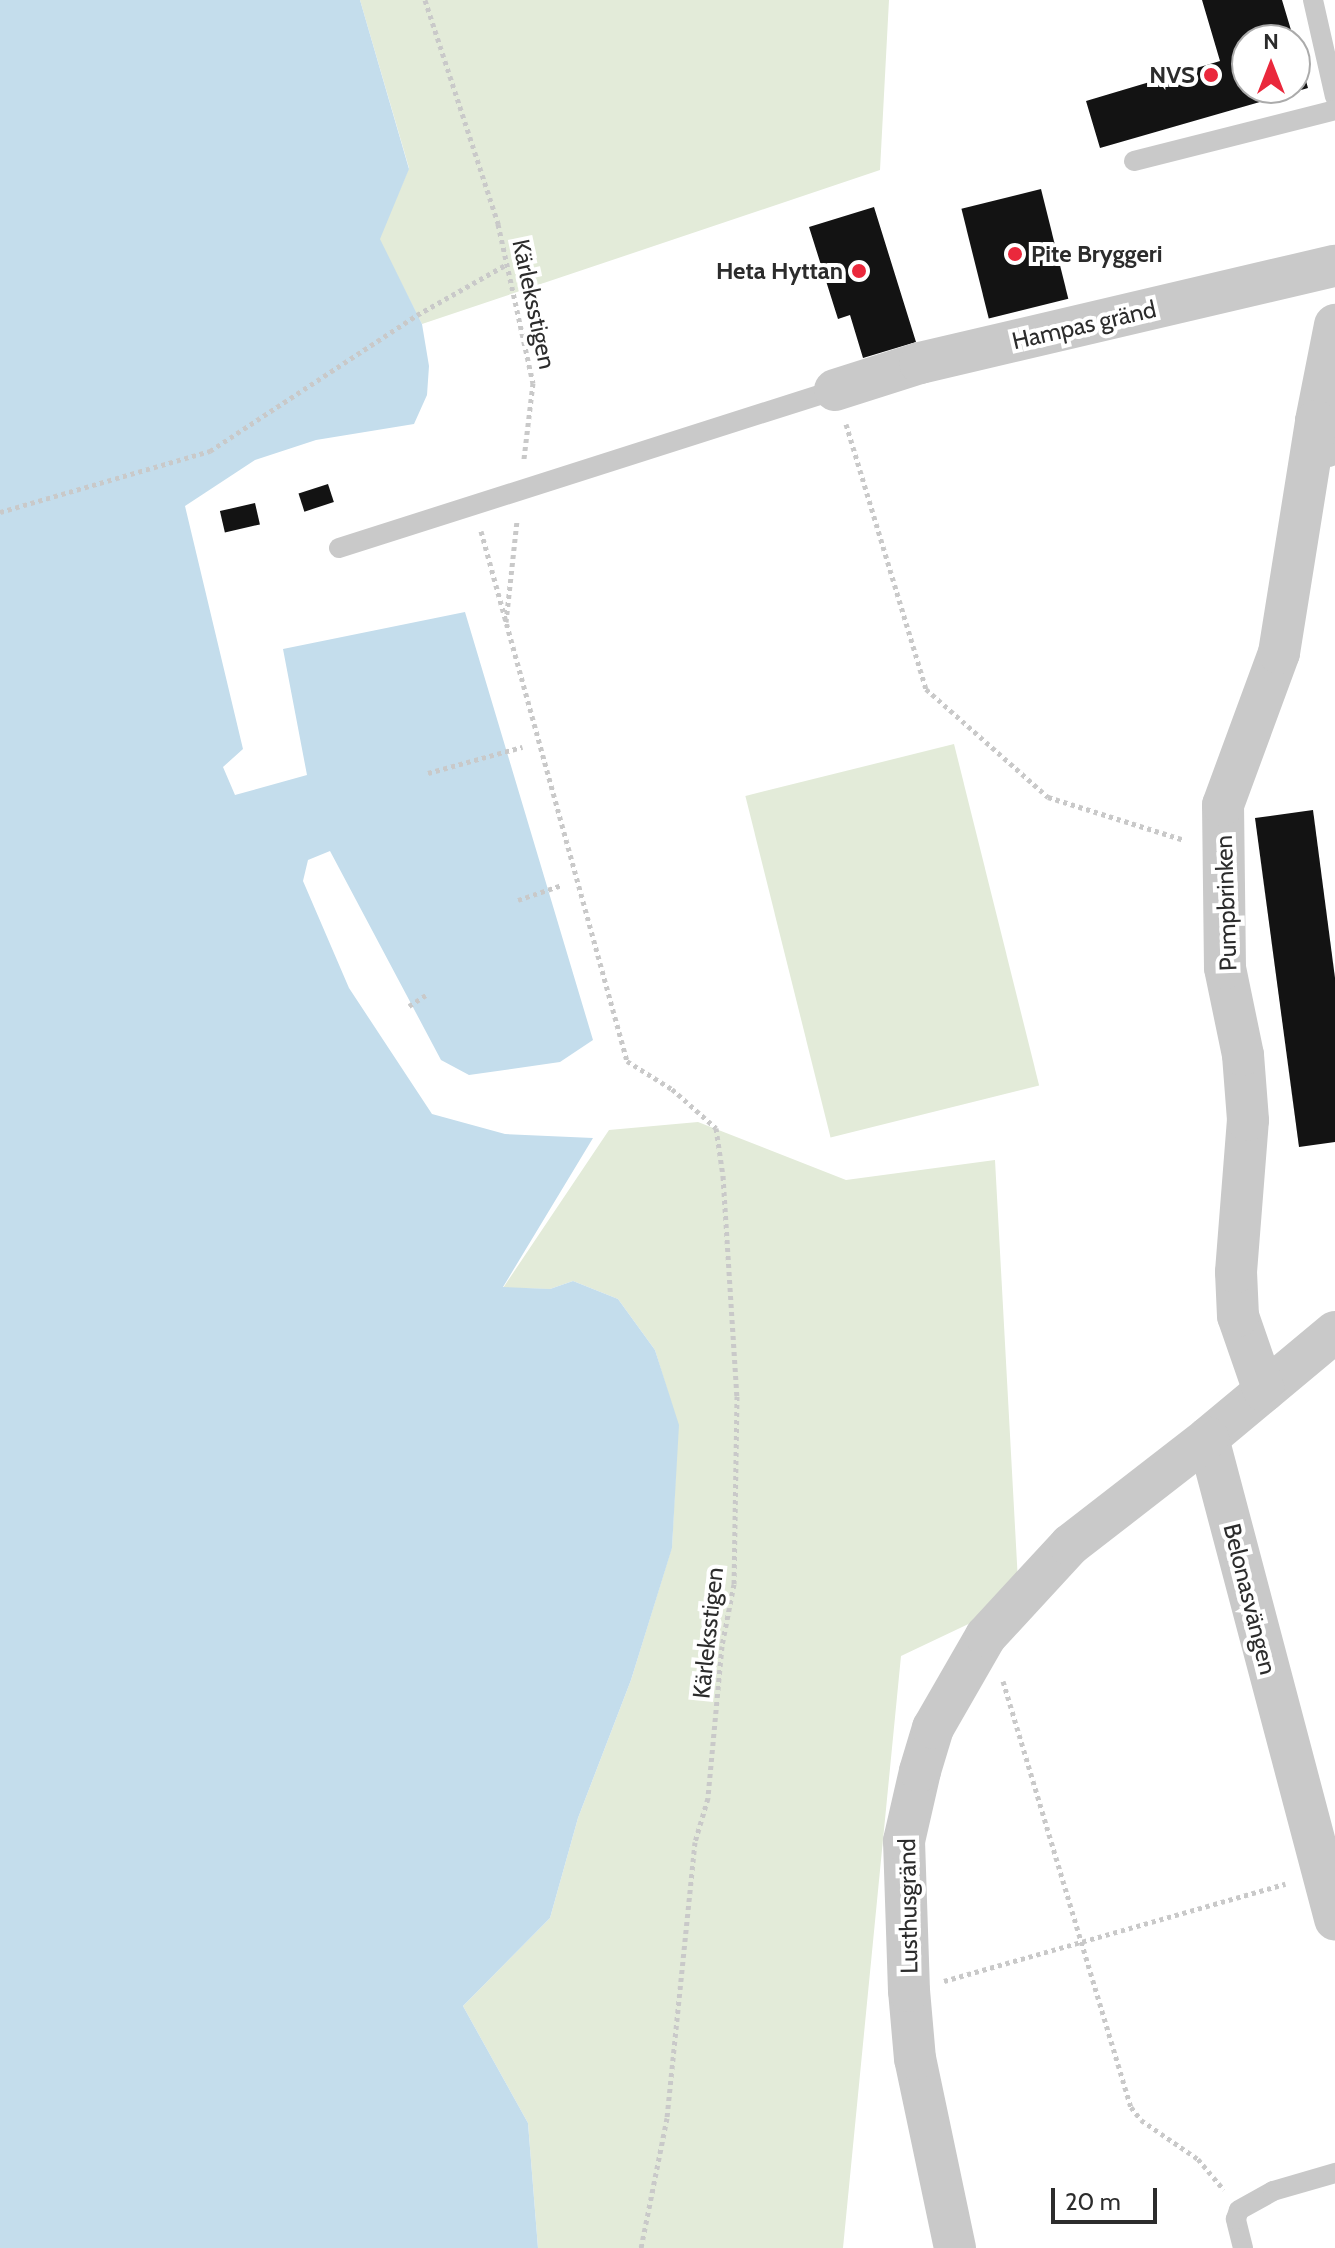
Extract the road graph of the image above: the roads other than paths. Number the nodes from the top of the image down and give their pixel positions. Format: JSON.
{"nodes":[{"id":1,"x":1313,"y":0,"type":"edge"},
{"id":2,"x":1335,"y":97,"type":"edge"},
{"id":3,"x":1335,"y":110,"type":"edge"},
{"id":4,"x":1134,"y":161,"type":"dead end"},
{"id":5,"x":1335,"y":266,"type":"edge"},
{"id":6,"x":1335,"y":325,"type":"edge"},
{"id":7,"x":835,"y":390,"type":"joint"},
{"id":8,"x":1316,"y":421,"type":"junction"},
{"id":9,"x":1335,"y":463,"type":"edge"},
{"id":10,"x":339,"y":548,"type":"dead end"},
{"id":11,"x":1335,"y":1332,"type":"edge"},
{"id":12,"x":1264,"y":1391,"type":"junction"},
{"id":13,"x":1208,"y":1438,"type":"junction"},
{"id":14,"x":1335,"y":1920,"type":"edge"},
{"id":15,"x":1335,"y":2173,"type":"edge"},
{"id":16,"x":955,"y":2248,"type":"edge"},
{"id":17,"x":1243,"y":2248,"type":"edge"}],
"edges":[{"from":1,"to":2,"type":"lane"},
{"from":3,"to":4,"type":"lane"},
{"from":5,"to":7,"type":"street","name":"Hampas gränd"},
{"from":6,"to":8,"type":"street","name":"Pumpbrinken"},
{"from":7,"to":10,"type":"lane"},
{"from":8,"to":9,"type":"street"},
{"from":8,"to":12,"type":"street","name":"Pumpbrinken"},
{"from":11,"to":12,"type":"street"},
{"from":12,"to":13,"type":"street"},
{"from":13,"to":14,"type":"street","name":"Belonasvängen"},
{"from":13,"to":16,"type":"street","name":"Lusthusgränd"},
{"from":15,"to":17,"type":"lane"}]}
